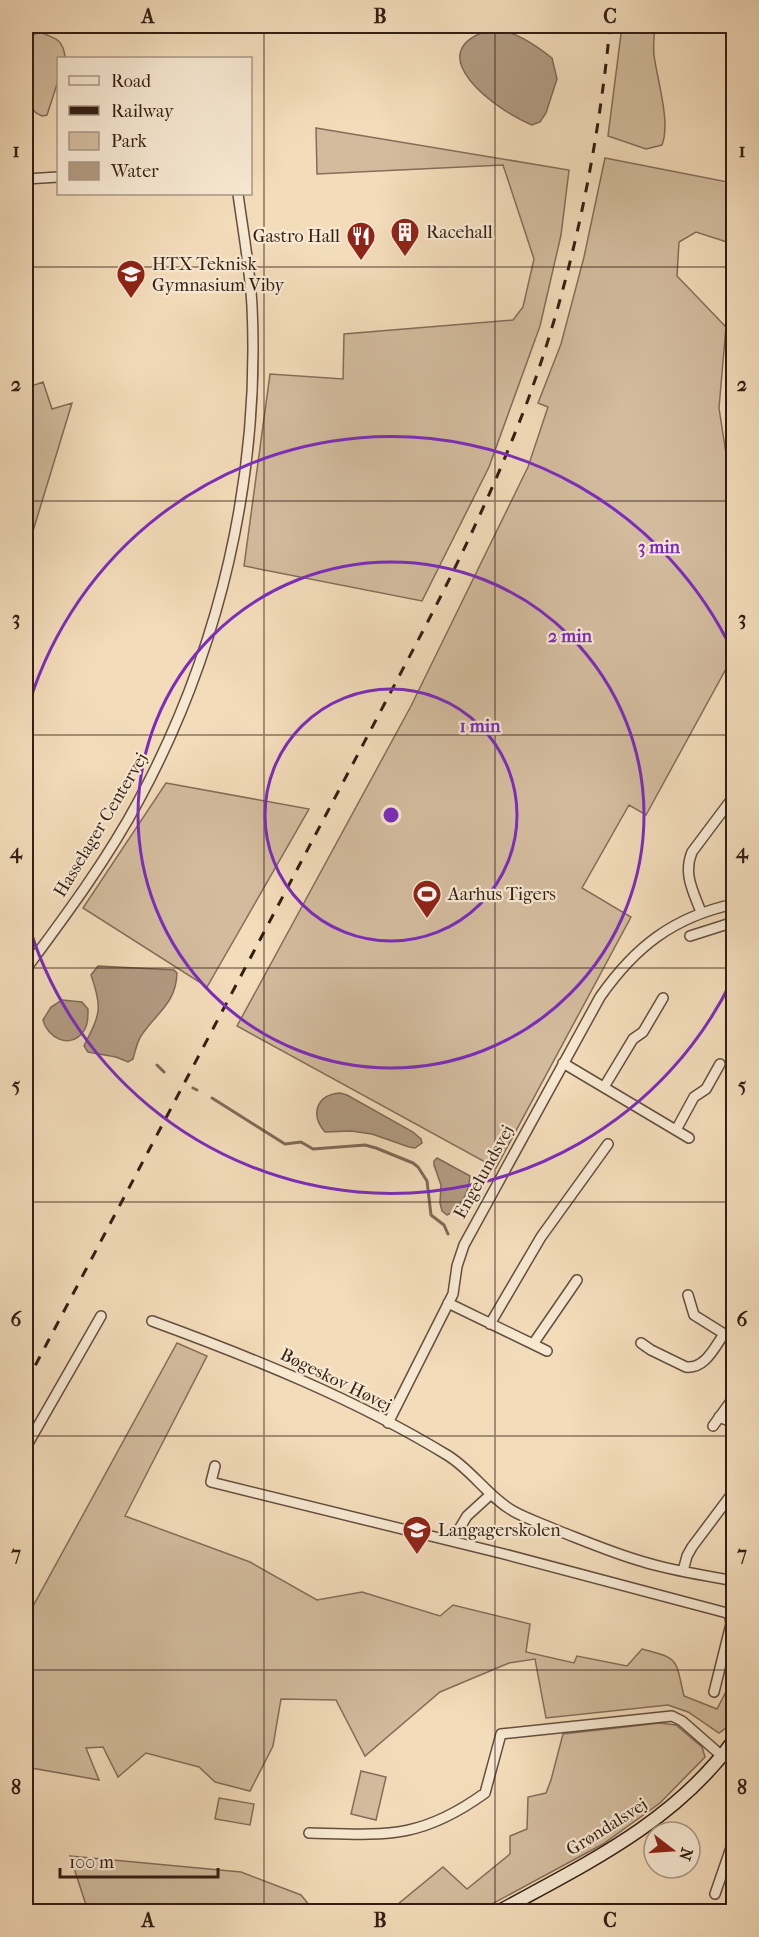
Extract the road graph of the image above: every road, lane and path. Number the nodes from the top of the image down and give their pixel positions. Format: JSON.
{"nodes":[{"id":1,"x":57,"y":177,"type":"edge"},
{"id":2,"x":26,"y":179,"type":"edge"},
{"id":3,"x":238,"y":195,"type":"edge"},
{"id":4,"x":734,"y":796,"type":"edge"},
{"id":5,"x":734,"y":904,"type":"edge"},
{"id":6,"x":718,"y":907,"type":"junction"},
{"id":7,"x":701,"y":912,"type":"junction"},
{"id":8,"x":734,"y":922,"type":"edge"},
{"id":9,"x":722,"y":925,"type":"junction"},
{"id":10,"x":690,"y":936,"type":"dead end"},
{"id":11,"x":26,"y":969,"type":"edge"},
{"id":12,"x":663,"y":998,"type":"dead end"},
{"id":13,"x":563,"y":1063,"type":"junction"},
{"id":14,"x":720,"y":1064,"type":"dead end"},
{"id":15,"x":604,"y":1087,"type":"junction"},
{"id":16,"x":676,"y":1130,"type":"junction"},
{"id":17,"x":689,"y":1138,"type":"dead end"},
{"id":18,"x":608,"y":1144,"type":"dead end"},
{"id":19,"x":577,"y":1280,"type":"dead end"},
{"id":20,"x":687,"y":1295,"type":"dead end"},
{"id":21,"x":448,"y":1303,"type":"junction"},
{"id":22,"x":101,"y":1316,"type":"dead end"},
{"id":23,"x":152,"y":1321,"type":"dead end"},
{"id":24,"x":490,"y":1324,"type":"junction"},
{"id":25,"x":724,"y":1334,"type":"junction"},
{"id":26,"x":734,"y":1340,"type":"edge"},
{"id":27,"x":641,"y":1343,"type":"dead end"},
{"id":28,"x":533,"y":1344,"type":"junction"},
{"id":29,"x":547,"y":1352,"type":"dead end"},
{"id":30,"x":734,"y":1397,"type":"edge"},
{"id":31,"x":719,"y":1417,"type":"junction"},
{"id":32,"x":388,"y":1423,"type":"junction"},
{"id":33,"x":734,"y":1423,"type":"edge"},
{"id":34,"x":713,"y":1426,"type":"dead end"},
{"id":35,"x":26,"y":1447,"type":"edge"},
{"id":36,"x":215,"y":1466,"type":"dead end"},
{"id":37,"x":734,"y":1491,"type":"edge"},
{"id":38,"x":490,"y":1495,"type":"junction"},
{"id":39,"x":452,"y":1541,"type":"junction"},
{"id":40,"x":683,"y":1571,"type":"junction"},
{"id":41,"x":734,"y":1581,"type":"edge"},
{"id":42,"x":714,"y":1692,"type":"dead end"},
{"id":43,"x":732,"y":1743,"type":"edge"},
{"id":44,"x":722,"y":1756,"type":"junction"},
{"id":45,"x":309,"y":1833,"type":"dead end"},
{"id":46,"x":734,"y":1839,"type":"edge"},
{"id":47,"x":715,"y":1894,"type":"dead end"},
{"id":48,"x":498,"y":1911,"type":"edge"}],
"edges":[{"from":1,"to":2,"type":"street"},
{"from":3,"to":11,"type":"street","name":"Hasselager Centervej"},
{"from":4,"to":7,"type":"street"},
{"from":5,"to":6,"type":"street","name":"Engelundsvej"},
{"from":6,"to":7,"type":"street","name":"Engelundsvej"},
{"from":6,"to":9,"type":"street"},
{"from":7,"to":13,"type":"street","name":"Engelundsvej"},
{"from":8,"to":9,"type":"street"},
{"from":9,"to":10,"type":"street"},
{"from":12,"to":15,"type":"street"},
{"from":13,"to":15,"type":"street"},
{"from":13,"to":21,"type":"street","name":"Engelundsvej"},
{"from":14,"to":16,"type":"street"},
{"from":15,"to":16,"type":"street"},
{"from":16,"to":17,"type":"street"},
{"from":18,"to":24,"type":"street"},
{"from":19,"to":28,"type":"street"},
{"from":20,"to":25,"type":"street"},
{"from":21,"to":24,"type":"street"},
{"from":21,"to":32,"type":"street","name":"Engelundsvej"},
{"from":22,"to":35,"type":"street"},
{"from":23,"to":32,"type":"street","name":"Bøgeskov Høvej"},
{"from":24,"to":28,"type":"street"},
{"from":25,"to":26,"type":"street"},
{"from":25,"to":27,"type":"street"},
{"from":28,"to":29,"type":"street"},
{"from":30,"to":31,"type":"street"},
{"from":31,"to":33,"type":"street"},
{"from":31,"to":34,"type":"street"},
{"from":32,"to":38,"type":"street","name":"Bøgeskov Høvej"},
{"from":36,"to":39,"type":"street"},
{"from":37,"to":40,"type":"street"},
{"from":38,"to":39,"type":"street"},
{"from":38,"to":40,"type":"street","name":"Bøgeskov Høvej"},
{"from":39,"to":42,"type":"street"},
{"from":40,"to":41,"type":"street","name":"Bøgeskov Høvej"},
{"from":43,"to":44,"type":"street","name":"Grøndalsvej"},
{"from":44,"to":45,"type":"street"},
{"from":44,"to":48,"type":"street","name":"Grøndalsvej"},
{"from":46,"to":47,"type":"street"}]}
